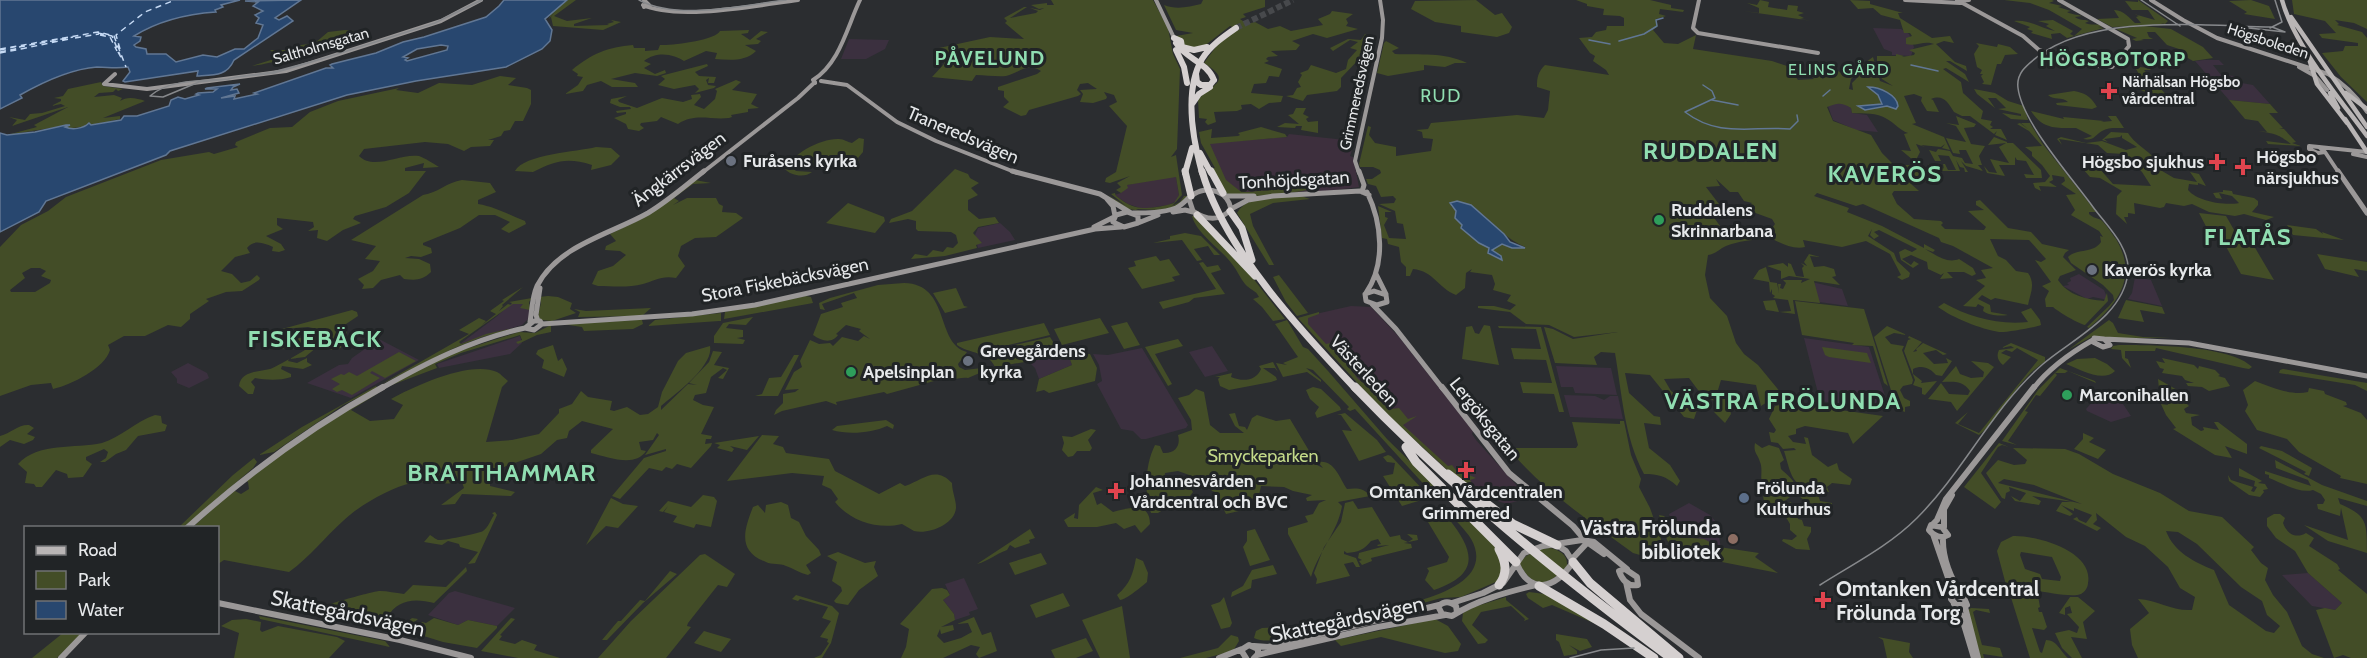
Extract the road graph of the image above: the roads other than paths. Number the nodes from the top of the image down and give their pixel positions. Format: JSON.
{"nodes":[{"id":1,"x":481,"y":0,"type":"edge"},
{"id":2,"x":798,"y":0,"type":"edge"},
{"id":3,"x":860,"y":0,"type":"edge"},
{"id":4,"x":1156,"y":0,"type":"edge"},
{"id":5,"x":1380,"y":0,"type":"edge"},
{"id":6,"x":1699,"y":0,"type":"edge"},
{"id":7,"x":1905,"y":0,"type":"edge"},
{"id":8,"x":1916,"y":0,"type":"edge"},
{"id":9,"x":1948,"y":0,"type":"edge"},
{"id":10,"x":1969,"y":0,"type":"edge"},
{"id":11,"x":2059,"y":0,"type":"edge"},
{"id":12,"x":2150,"y":0,"type":"edge"},
{"id":13,"x":2284,"y":0,"type":"edge"},
{"id":14,"x":1958,"y":1,"type":"edge"},
{"id":15,"x":645,"y":3,"type":"edge"},
{"id":16,"x":1175,"y":41,"type":"junction"},
{"id":17,"x":1207,"y":47,"type":"junction"},
{"id":18,"x":2305,"y":47,"type":"junction"},
{"id":19,"x":1818,"y":53,"type":"dead end"},
{"id":20,"x":2298,"y":65,"type":"junction"},
{"id":21,"x":1199,"y":66,"type":"junction"},
{"id":22,"x":115,"y":74,"type":"dead end"},
{"id":23,"x":2334,"y":79,"type":"junction"},
{"id":24,"x":1214,"y":80,"type":"junction"},
{"id":25,"x":818,"y":81,"type":"junction"},
{"id":26,"x":1187,"y":83,"type":"junction"},
{"id":27,"x":2328,"y":91,"type":"junction"},
{"id":28,"x":1192,"y":104,"type":"junction"},
{"id":29,"x":2367,"y":111,"type":"edge"},
{"id":30,"x":2347,"y":123,"type":"junction"},
{"id":31,"x":2367,"y":127,"type":"edge"},
{"id":32,"x":2367,"y":138,"type":"edge"},
{"id":33,"x":1194,"y":146,"type":"junction"},
{"id":34,"x":2319,"y":147,"type":"junction"},
{"id":35,"x":2314,"y":152,"type":"junction"},
{"id":36,"x":2325,"y":152,"type":"junction"},
{"id":37,"x":2361,"y":152,"type":"edge"},
{"id":38,"x":2331,"y":162,"type":"junction"},
{"id":39,"x":1363,"y":191,"type":"junction"},
{"id":40,"x":1104,"y":195,"type":"junction"},
{"id":41,"x":1225,"y":195,"type":"junction"},
{"id":42,"x":1193,"y":196,"type":"junction"},
{"id":43,"x":1229,"y":212,"type":"junction"},
{"id":44,"x":1132,"y":213,"type":"junction"},
{"id":45,"x":2367,"y":213,"type":"edge"},
{"id":46,"x":1196,"y":214,"type":"junction"},
{"id":47,"x":1114,"y":216,"type":"junction"},
{"id":48,"x":1138,"y":223,"type":"junction"},
{"id":49,"x":1121,"y":227,"type":"junction"},
{"id":50,"x":1032,"y":243,"type":"junction"},
{"id":51,"x":1252,"y":264,"type":"junction"},
{"id":52,"x":553,"y":266,"type":"junction"},
{"id":53,"x":1376,"y":274,"type":"junction"},
{"id":54,"x":1255,"y":276,"type":"junction"},
{"id":55,"x":1366,"y":293,"type":"junction"},
{"id":56,"x":1386,"y":295,"type":"junction"},
{"id":57,"x":1384,"y":303,"type":"junction"},
{"id":58,"x":1372,"y":304,"type":"junction"},
{"id":59,"x":530,"y":322,"type":"junction"},
{"id":60,"x":540,"y":322,"type":"junction"},
{"id":61,"x":1389,"y":322,"type":"junction"},
{"id":62,"x":525,"y":328,"type":"junction"},
{"id":63,"x":2104,"y":339,"type":"junction"},
{"id":64,"x":2092,"y":340,"type":"junction"},
{"id":65,"x":2110,"y":345,"type":"junction"},
{"id":66,"x":2098,"y":346,"type":"junction"},
{"id":67,"x":2079,"y":348,"type":"junction"},
{"id":68,"x":2235,"y":353,"type":"junction"},
{"id":69,"x":2367,"y":376,"type":"edge"},
{"id":70,"x":1406,"y":444,"type":"junction"},
{"id":71,"x":1955,"y":490,"type":"joint"},
{"id":72,"x":1948,"y":499,"type":"joint"},
{"id":73,"x":1942,"y":508,"type":"junction"},
{"id":74,"x":1569,"y":524,"type":"junction"},
{"id":75,"x":1932,"y":525,"type":"junction"},
{"id":76,"x":189,"y":526,"type":"edge"},
{"id":77,"x":1944,"y":527,"type":"junction"},
{"id":78,"x":1575,"y":531,"type":"junction"},
{"id":79,"x":1487,"y":534,"type":"junction"},
{"id":80,"x":1933,"y":534,"type":"junction"},
{"id":81,"x":1943,"y":537,"type":"junction"},
{"id":82,"x":1574,"y":542,"type":"junction"},
{"id":83,"x":1586,"y":542,"type":"junction"},
{"id":84,"x":1557,"y":545,"type":"junction"},
{"id":85,"x":1581,"y":548,"type":"junction"},
{"id":86,"x":1595,"y":548,"type":"junction"},
{"id":87,"x":1572,"y":561,"type":"junction"},
{"id":88,"x":1516,"y":562,"type":"junction"},
{"id":89,"x":1624,"y":569,"type":"junction"},
{"id":90,"x":1626,"y":582,"type":"junction"},
{"id":91,"x":1567,"y":583,"type":"junction"},
{"id":92,"x":1498,"y":585,"type":"junction"},
{"id":93,"x":1538,"y":586,"type":"junction"},
{"id":94,"x":1637,"y":586,"type":"junction"},
{"id":95,"x":1954,"y":595,"type":"junction"},
{"id":96,"x":1963,"y":597,"type":"junction"},
{"id":97,"x":219,"y":603,"type":"edge"},
{"id":98,"x":1452,"y":603,"type":"junction"},
{"id":99,"x":1632,"y":604,"type":"junction"},
{"id":100,"x":1954,"y":604,"type":"junction"},
{"id":101,"x":1439,"y":605,"type":"junction"},
{"id":102,"x":1965,"y":607,"type":"junction"},
{"id":103,"x":1457,"y":612,"type":"junction"},
{"id":104,"x":1445,"y":615,"type":"junction"},
{"id":105,"x":85,"y":634,"type":"edge"},
{"id":106,"x":1254,"y":646,"type":"junction"},
{"id":107,"x":1242,"y":649,"type":"junction"},
{"id":108,"x":1256,"y":657,"type":"edge"},
{"id":109,"x":61,"y":658,"type":"edge"},
{"id":110,"x":471,"y":658,"type":"edge"},
{"id":111,"x":1219,"y":658,"type":"edge"},
{"id":112,"x":1245,"y":658,"type":"edge"},
{"id":113,"x":1654,"y":658,"type":"edge"},
{"id":114,"x":1663,"y":658,"type":"edge"},
{"id":115,"x":1671,"y":658,"type":"edge"},
{"id":116,"x":1680,"y":658,"type":"edge"},
{"id":117,"x":1699,"y":658,"type":"edge"},
{"id":118,"x":1976,"y":658,"type":"edge"}],
"edges":[{"from":1,"to":22,"type":"street","name":"Saltholmsgatan"},
{"from":2,"to":15,"type":"street"},
{"from":3,"to":25,"type":"street","name":"Ängkärrsvägen"},
{"from":4,"to":16,"type":"street"},
{"from":5,"to":39,"type":"street","name":"Grimmeredsvägen"},
{"from":6,"to":19,"type":"street"},
{"from":7,"to":14,"type":"street"},
{"from":8,"to":9,"type":"street"},
{"from":10,"to":14,"type":"street"},
{"from":11,"to":14,"type":"street"},
{"from":12,"to":20,"type":"street","name":"Högsboleden"},
{"from":12,"to":20,"type":"street","name":"Högsboleden"},
{"from":13,"to":18,"type":"main road"},
{"from":13,"to":23,"type":"main road"},
{"from":16,"to":17,"type":"highway"},
{"from":16,"to":21,"type":"highway"},
{"from":16,"to":26,"type":"highway"},
{"from":17,"to":21,"type":"highway","name":"Västerleden"},
{"from":17,"to":26,"type":"highway","name":"Västerleden"},
{"from":18,"to":30,"type":"main road"},
{"from":18,"to":32,"type":"main road"},
{"from":20,"to":27,"type":"street","name":"Högsboleden"},
{"from":20,"to":29,"type":"street","name":"Högsboleden"},
{"from":21,"to":24,"type":"highway"},
{"from":21,"to":24,"type":"highway"},
{"from":21,"to":28,"type":"highway","name":"Västerleden"},
{"from":23,"to":29,"type":"main road"},
{"from":23,"to":31,"type":"main road"},
{"from":24,"to":28,"type":"highway"},
{"from":25,"to":40,"type":"street","name":"Traneredsvägen"},
{"from":25,"to":52,"type":"street","name":"Ängkärrsvägen"},
{"from":26,"to":33,"type":"highway","name":"Västerleden"},
{"from":27,"to":30,"type":"main road"},
{"from":27,"to":32,"type":"main road"},
{"from":28,"to":33,"type":"highway","name":"Västerleden"},
{"from":30,"to":37,"type":"main road"},
{"from":33,"to":41,"type":"highway"},
{"from":33,"to":42,"type":"highway"},
{"from":33,"to":51,"type":"highway","name":"Västerleden"},
{"from":33,"to":54,"type":"highway","name":"Västerleden"},
{"from":34,"to":35,"type":"street"},
{"from":34,"to":36,"type":"street"},
{"from":34,"to":37,"type":"street"},
{"from":35,"to":36,"type":"street"},
{"from":35,"to":38,"type":"street"},
{"from":36,"to":37,"type":"street"},
{"from":36,"to":38,"type":"street"},
{"from":38,"to":45,"type":"street"},
{"from":39,"to":41,"type":"street","name":"Tonhöjdsgatan"},
{"from":39,"to":43,"type":"street","name":"Tonhöjdsgatan"},
{"from":39,"to":53,"type":"street"},
{"from":40,"to":44,"type":"street","name":"Traneredsvägen"},
{"from":40,"to":47,"type":"street"},
{"from":41,"to":42,"type":"street"},
{"from":41,"to":43,"type":"street"},
{"from":42,"to":44,"type":"street"},
{"from":42,"to":46,"type":"street"},
{"from":43,"to":46,"type":"street","name":"Tonhöjdsgatan"},
{"from":43,"to":51,"type":"highway"},
{"from":44,"to":47,"type":"street"},
{"from":44,"to":48,"type":"street"},
{"from":46,"to":48,"type":"street"},
{"from":46,"to":54,"type":"highway"},
{"from":47,"to":49,"type":"street"},
{"from":47,"to":50,"type":"street","name":"Stora Fiskebäcksvägen"},
{"from":48,"to":49,"type":"street","name":"Stora Fiskebäcksvägen"},
{"from":49,"to":50,"type":"street","name":"Stora Fiskebäcksvägen"},
{"from":50,"to":60,"type":"street","name":"Stora Fiskebäcksvägen"},
{"from":51,"to":70,"type":"highway","name":"Västerleden"},
{"from":52,"to":59,"type":"street","name":"Ängkärrsvägen"},
{"from":52,"to":60,"type":"street","name":"Ängkärrsvägen"},
{"from":53,"to":55,"type":"street"},
{"from":53,"to":56,"type":"street"},
{"from":54,"to":70,"type":"highway","name":"Västerleden"},
{"from":55,"to":56,"type":"street"},
{"from":55,"to":58,"type":"street"},
{"from":56,"to":57,"type":"street"},
{"from":57,"to":58,"type":"street"},
{"from":57,"to":61,"type":"street","name":"Lergöksgatan"},
{"from":58,"to":61,"type":"street","name":"Lergöksgatan"},
{"from":59,"to":60,"type":"street"},
{"from":59,"to":62,"type":"street"},
{"from":60,"to":62,"type":"street"},
{"from":61,"to":74,"type":"street","name":"Lergöksgatan"},
{"from":62,"to":76,"type":"street"},
{"from":63,"to":64,"type":"street"},
{"from":63,"to":65,"type":"street"},
{"from":63,"to":68,"type":"street"},
{"from":64,"to":66,"type":"street"},
{"from":64,"to":67,"type":"street"},
{"from":65,"to":66,"type":"street"},
{"from":65,"to":68,"type":"street"},
{"from":66,"to":67,"type":"street"},
{"from":67,"to":71,"type":"street"},
{"from":68,"to":69,"type":"street"},
{"from":70,"to":79,"type":"highway"},
{"from":70,"to":84,"type":"highway"},
{"from":70,"to":91,"type":"highway","name":"Västerleden"},
{"from":71,"to":72,"type":"street"},
{"from":72,"to":73,"type":"street"},
{"from":73,"to":75,"type":"street"},
{"from":73,"to":77,"type":"street"},
{"from":74,"to":78,"type":"street","name":"Lergöksgatan"},
{"from":74,"to":83,"type":"street","name":"Lergöksgatan"},
{"from":75,"to":77,"type":"street"},
{"from":75,"to":80,"type":"street"},
{"from":77,"to":81,"type":"street"},
{"from":78,"to":82,"type":"street"},
{"from":78,"to":83,"type":"street","name":"Lergöksgatan"},
{"from":79,"to":88,"type":"highway"},
{"from":79,"to":92,"type":"highway"},
{"from":80,"to":81,"type":"street"},
{"from":80,"to":95,"type":"street"},
{"from":81,"to":96,"type":"street"},
{"from":82,"to":83,"type":"street"},
{"from":82,"to":84,"type":"street"},
{"from":83,"to":85,"type":"street"},
{"from":83,"to":86,"type":"street","name":"Lergöksgatan"},
{"from":83,"to":89,"type":"street","name":"Lergöksgatan"},
{"from":84,"to":87,"type":"street"},
{"from":84,"to":88,"type":"street"},
{"from":85,"to":86,"type":"street"},
{"from":85,"to":87,"type":"street"},
{"from":86,"to":89,"type":"street","name":"Lergöksgatan"},
{"from":87,"to":93,"type":"street"},
{"from":87,"to":116,"type":"highway"},
{"from":88,"to":92,"type":"street","name":"Skattegårdsvägen"},
{"from":88,"to":93,"type":"street"},
{"from":89,"to":90,"type":"street"},
{"from":89,"to":94,"type":"street"},
{"from":90,"to":94,"type":"street"},
{"from":90,"to":99,"type":"street"},
{"from":91,"to":114,"type":"highway","name":"Västerleden"},
{"from":91,"to":115,"type":"highway","name":"Västerleden"},
{"from":92,"to":98,"type":"street","name":"Skattegårdsvägen"},
{"from":93,"to":103,"type":"street","name":"Skattegårdsvägen"},
{"from":93,"to":113,"type":"highway"},
{"from":94,"to":99,"type":"street"},
{"from":95,"to":96,"type":"street"},
{"from":95,"to":100,"type":"street"},
{"from":96,"to":102,"type":"street"},
{"from":97,"to":110,"type":"street","name":"Skattegårdsvägen"},
{"from":98,"to":101,"type":"street","name":"Skattegårdsvägen"},
{"from":98,"to":103,"type":"street"},
{"from":99,"to":117,"type":"street"},
{"from":100,"to":102,"type":"street"},
{"from":100,"to":118,"type":"street"},
{"from":101,"to":104,"type":"street","name":"Skattegårdsvägen"},
{"from":101,"to":106,"type":"street","name":"Skattegårdsvägen"},
{"from":102,"to":118,"type":"street"},
{"from":103,"to":104,"type":"street","name":"Skattegårdsvägen"},
{"from":104,"to":108,"type":"street","name":"Skattegårdsvägen"},
{"from":105,"to":109,"type":"street"},
{"from":106,"to":107,"type":"street","name":"Skattegårdsvägen"},
{"from":106,"to":108,"type":"street","name":"Skattegårdsvägen"},
{"from":107,"to":111,"type":"street","name":"Skattegårdsvägen"},
{"from":107,"to":112,"type":"street"}]}
